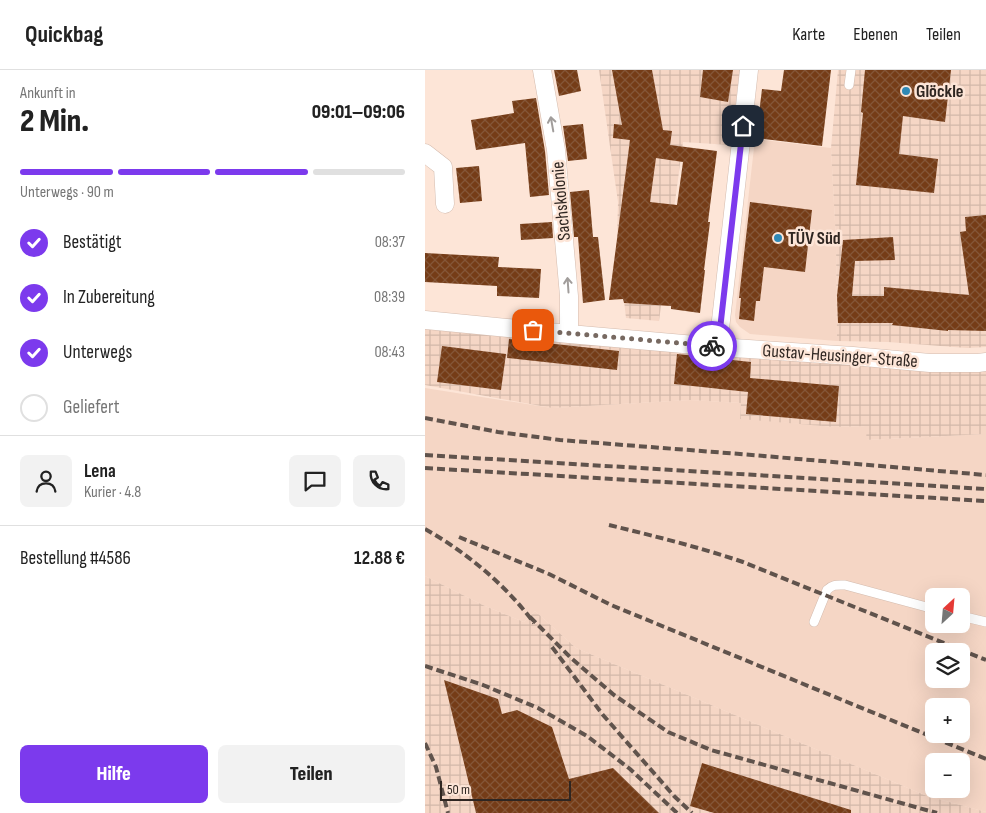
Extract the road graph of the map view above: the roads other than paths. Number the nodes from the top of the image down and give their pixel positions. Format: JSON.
{"nodes":[{"id":1,"x":542,"y":70,"type":"edge"},
{"id":2,"x":749,"y":70,"type":"edge"},
{"id":3,"x":851,"y":70,"type":"edge"},
{"id":4,"x":849,"y":85,"type":"dead end"},
{"id":5,"x":425,"y":153,"type":"edge"},
{"id":6,"x":445,"y":204,"type":"dead end"},
{"id":7,"x":425,"y":320,"type":"edge"},
{"id":8,"x":569,"y":334,"type":"junction"},
{"id":9,"x":718,"y":347,"type":"junction"},
{"id":10,"x":986,"y":362,"type":"edge"},
{"id":11,"x":925,"y":606,"type":"edge"},
{"id":12,"x":970,"y":618,"type":"edge"},
{"id":13,"x":814,"y":622,"type":"dead end"},
{"id":14,"x":986,"y":622,"type":"edge"}],
"edges":[{"from":8,"to":1,"type":"street","name":"Sachskolonie","one_way":true},
{"from":2,"to":9,"type":"street"},
{"from":3,"to":4,"type":"lane"},
{"from":5,"to":6,"type":"street"},
{"from":7,"to":8,"type":"street","name":"Gustav-Heusinger-Straße"},
{"from":8,"to":9,"type":"street","name":"Gustav-Heusinger-Straße"},
{"from":9,"to":10,"type":"street","name":"Gustav-Heusinger-Straße"},
{"from":11,"to":13,"type":"lane"},
{"from":12,"to":14,"type":"lane"}]}
